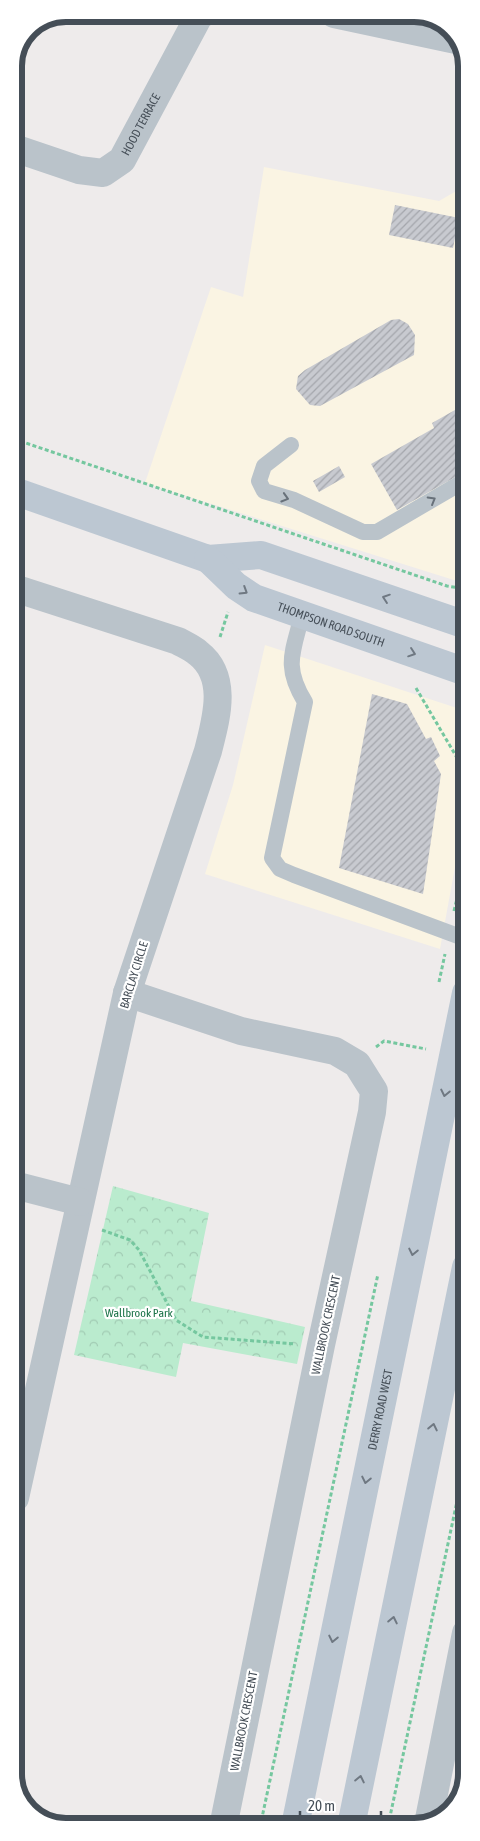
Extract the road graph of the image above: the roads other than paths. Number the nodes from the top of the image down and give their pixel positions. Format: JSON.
{"nodes":[{"id":1,"x":196,"y":22,"type":"edge"},
{"id":2,"x":376,"y":23,"type":"edge"},
{"id":3,"x":447,"y":38,"type":"edge"},
{"id":4,"x":22,"y":151,"type":"edge"},
{"id":5,"x":291,"y":445,"type":"dead end"},
{"id":6,"x":458,"y":485,"type":"edge"},
{"id":7,"x":22,"y":494,"type":"edge"},
{"id":8,"x":208,"y":559,"type":"junction"},
{"id":9,"x":22,"y":591,"type":"edge"},
{"id":10,"x":302,"y":615,"type":"junction"},
{"id":11,"x":458,"y":622,"type":"edge"},
{"id":12,"x":458,"y":669,"type":"edge"},
{"id":13,"x":458,"y":936,"type":"edge"},
{"id":14,"x":127,"y":993,"type":"junction"},
{"id":15,"x":458,"y":1033,"type":"edge"},
{"id":16,"x":22,"y":1188,"type":"edge"},
{"id":17,"x":78,"y":1212,"type":"junction"},
{"id":18,"x":458,"y":1306,"type":"edge"},
{"id":19,"x":22,"y":1444,"type":"edge"},
{"id":20,"x":458,"y":1673,"type":"edge"},
{"id":21,"x":430,"y":1815,"type":"edge"},
{"id":22,"x":225,"y":1818,"type":"edge"},
{"id":23,"x":297,"y":1818,"type":"edge"},
{"id":24,"x":352,"y":1818,"type":"edge"}],
"edges":[{"from":1,"to":4,"type":"street","name":"HOOD TERRACE"},
{"from":2,"to":3,"type":"street"},
{"from":5,"to":6,"type":"lane","one_way":true},
{"from":7,"to":8,"type":"main road","name":"THOMPSON ROAD SOUTH"},
{"from":8,"to":10,"type":"main road","name":"THOMPSON ROAD SOUTH","one_way":true},
{"from":11,"to":8,"type":"main road","name":"THOMPSON ROAD SOUTH","one_way":true},
{"from":9,"to":14,"type":"street","name":"BARCLAY CIRCLE"},
{"from":10,"to":12,"type":"main road","name":"THOMPSON ROAD SOUTH","one_way":true},
{"from":10,"to":13,"type":"lane"},
{"from":14,"to":17,"type":"street","name":"BARCLAY CIRCLE"},
{"from":14,"to":22,"type":"street","name":"WALLBROOK CRESCENT"},
{"from":15,"to":23,"type":"main road","name":"DERRY ROAD WEST","one_way":true},
{"from":16,"to":17,"type":"street"},
{"from":17,"to":19,"type":"street","name":"BARCLAY CIRCLE"},
{"from":24,"to":18,"type":"main road","one_way":true},
{"from":20,"to":21,"type":"street"}]}
